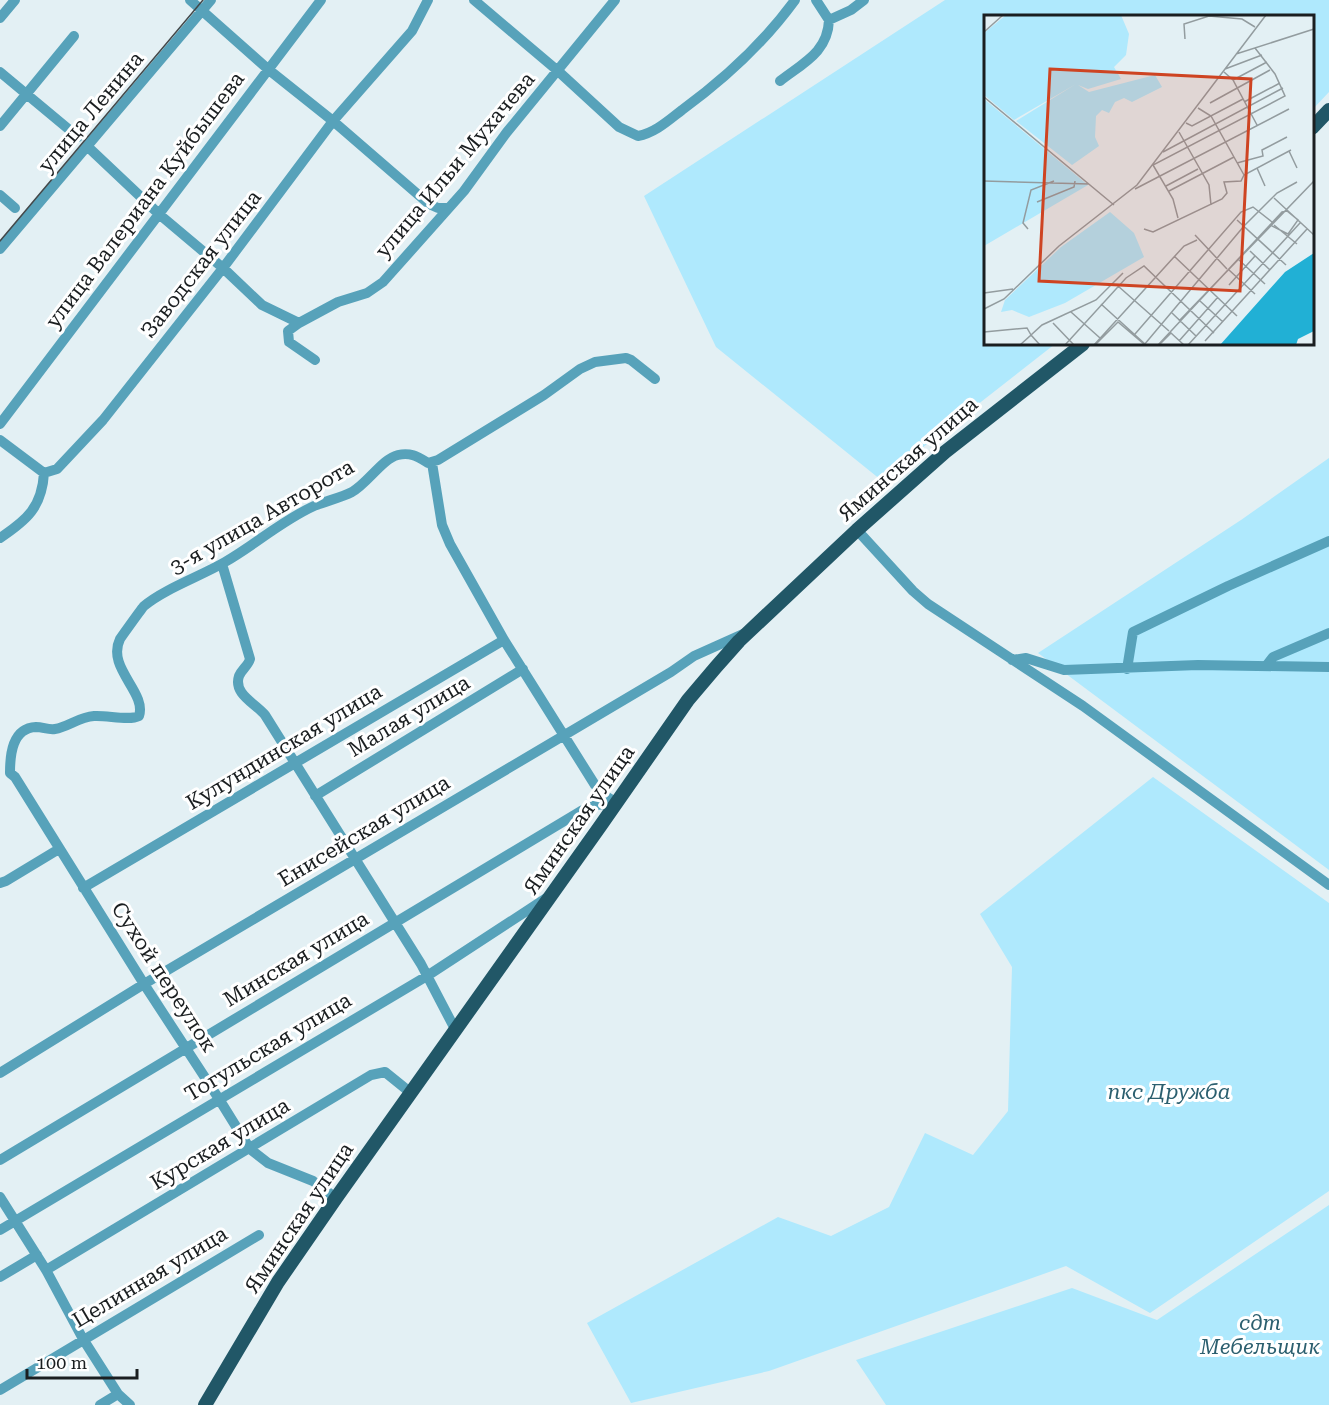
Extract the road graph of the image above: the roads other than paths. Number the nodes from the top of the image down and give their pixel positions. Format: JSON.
{"nodes":[{"id":1,"x":15,"y":0,"type":"edge"},
{"id":2,"x":190,"y":0,"type":"edge"},
{"id":3,"x":212,"y":0,"type":"edge"},
{"id":4,"x":321,"y":0,"type":"edge"},
{"id":5,"x":428,"y":0,"type":"edge"},
{"id":6,"x":474,"y":0,"type":"edge"},
{"id":7,"x":615,"y":0,"type":"edge"},
{"id":8,"x":795,"y":0,"type":"edge"},
{"id":9,"x":816,"y":0,"type":"edge"},
{"id":10,"x":864,"y":0,"type":"edge"},
{"id":11,"x":202,"y":11,"type":"junction"},
{"id":12,"x":0,"y":18,"type":"edge"},
{"id":13,"x":829,"y":20,"type":"junction"},
{"id":14,"x":74,"y":36,"type":"dead end"},
{"id":15,"x":269,"y":70,"type":"junction"},
{"id":16,"x":558,"y":71,"type":"junction"},
{"id":17,"x":0,"y":72,"type":"edge"},
{"id":18,"x":780,"y":81,"type":"dead end"},
{"id":19,"x":25,"y":94,"type":"junction"},
{"id":20,"x":1329,"y":110,"type":"edge"},
{"id":21,"x":333,"y":122,"type":"junction"},
{"id":22,"x":0,"y":126,"type":"edge"},
{"id":23,"x":1314,"y":126,"type":"edge"},
{"id":24,"x":78,"y":137,"type":"dead end"},
{"id":25,"x":88,"y":147,"type":"junction"},
{"id":26,"x":0,"y":195,"type":"edge"},
{"id":27,"x":15,"y":208,"type":"dead end"},
{"id":28,"x":448,"y":208,"type":"junction"},
{"id":29,"x":160,"y":215,"type":"junction"},
{"id":30,"x":0,"y":249,"type":"edge"},
{"id":31,"x":223,"y":268,"type":"junction"},
{"id":32,"x":299,"y":324,"type":"junction"},
{"id":33,"x":1082,"y":345,"type":"edge"},
{"id":34,"x":315,"y":360,"type":"dead end"},
{"id":35,"x":656,"y":379,"type":"dead end"},
{"id":36,"x":0,"y":424,"type":"edge"},
{"id":37,"x":0,"y":440,"type":"edge"},
{"id":38,"x":432,"y":463,"type":"junction"},
{"id":39,"x":44,"y":473,"type":"junction"},
{"id":40,"x":858,"y":530,"type":"junction"},
{"id":41,"x":0,"y":538,"type":"edge"},
{"id":42,"x":1329,"y":541,"type":"edge"},
{"id":43,"x":222,"y":564,"type":"junction"},
{"id":44,"x":752,"y":629,"type":"junction"},
{"id":45,"x":1329,"y":633,"type":"edge"},
{"id":46,"x":504,"y":640,"type":"junction"},
{"id":47,"x":1012,"y":660,"type":"junction"},
{"id":48,"x":1266,"y":666,"type":"junction"},
{"id":49,"x":1329,"y":668,"type":"edge"},
{"id":50,"x":523,"y":669,"type":"junction"},
{"id":51,"x":1127,"y":669,"type":"junction"},
{"id":52,"x":564,"y":734,"type":"junction"},
{"id":53,"x":295,"y":763,"type":"junction"},
{"id":54,"x":5,"y":775,"type":"edge"},
{"id":55,"x":315,"y":796,"type":"junction"},
{"id":56,"x":617,"y":803,"type":"junction"},
{"id":57,"x":60,"y":849,"type":"junction"},
{"id":58,"x":355,"y":859,"type":"junction"},
{"id":59,"x":0,"y":883,"type":"edge"},
{"id":60,"x":1329,"y":885,"type":"edge"},
{"id":61,"x":83,"y":888,"type":"junction"},
{"id":62,"x":553,"y":893,"type":"junction"},
{"id":63,"x":395,"y":922,"type":"junction"},
{"id":64,"x":427,"y":976,"type":"junction"},
{"id":65,"x":144,"y":984,"type":"junction"},
{"id":66,"x":456,"y":1030,"type":"junction"},
{"id":67,"x":186,"y":1048,"type":"junction"},
{"id":68,"x":0,"y":1073,"type":"edge"},
{"id":69,"x":411,"y":1094,"type":"junction"},
{"id":70,"x":219,"y":1099,"type":"junction"},
{"id":71,"x":250,"y":1149,"type":"junction"},
{"id":72,"x":0,"y":1160,"type":"edge"},
{"id":73,"x":0,"y":1197,"type":"edge"},
{"id":74,"x":336,"y":1198,"type":"junction"},
{"id":75,"x":15,"y":1220,"type":"junction"},
{"id":76,"x":0,"y":1230,"type":"edge"},
{"id":77,"x":259,"y":1235,"type":"dead end"},
{"id":78,"x":37,"y":1255,"type":"junction"},
{"id":79,"x":46,"y":1270,"type":"junction"},
{"id":80,"x":0,"y":1277,"type":"edge"},
{"id":81,"x":84,"y":1339,"type":"junction"},
{"id":82,"x":0,"y":1390,"type":"edge"},
{"id":83,"x":118,"y":1394,"type":"junction"},
{"id":84,"x":100,"y":1405,"type":"edge"},
{"id":85,"x":130,"y":1405,"type":"edge"},
{"id":86,"x":205,"y":1405,"type":"edge"}],
"edges":[{"from":1,"to":12,"type":"street"},
{"from":2,"to":11,"type":"street"},
{"from":3,"to":11,"type":"street","name":"улица Ленина"},
{"from":4,"to":15,"type":"street","name":"улица Валериана Куйбышева"},
{"from":5,"to":21,"type":"street","name":"Заводская улица"},
{"from":6,"to":16,"type":"street"},
{"from":7,"to":16,"type":"street","name":"улица Ильи Мухачева"},
{"from":8,"to":16,"type":"street"},
{"from":9,"to":13,"type":"street"},
{"from":10,"to":13,"type":"street"},
{"from":11,"to":15,"type":"street"},
{"from":11,"to":25,"type":"street","name":"улица Ленина"},
{"from":13,"to":18,"type":"street"},
{"from":14,"to":19,"type":"street"},
{"from":15,"to":21,"type":"street"},
{"from":15,"to":29,"type":"street","name":"улица Валериана Куйбышева"},
{"from":16,"to":28,"type":"street","name":"улица Ильи Мухачева"},
{"from":17,"to":19,"type":"street"},
{"from":19,"to":22,"type":"street"},
{"from":19,"to":24,"type":"street"},
{"from":20,"to":23,"type":"main road"},
{"from":21,"to":28,"type":"street"},
{"from":21,"to":31,"type":"street","name":"Заводская улица"},
{"from":25,"to":29,"type":"street"},
{"from":25,"to":30,"type":"street","name":"улица Ленина"},
{"from":26,"to":27,"type":"street"},
{"from":28,"to":32,"type":"street","name":"улица Ильи Мухачева"},
{"from":29,"to":31,"type":"street"},
{"from":29,"to":36,"type":"street","name":"улица Валериана Куйбышева"},
{"from":31,"to":32,"type":"street"},
{"from":31,"to":39,"type":"street","name":"Заводская улица"},
{"from":32,"to":34,"type":"street"},
{"from":33,"to":40,"type":"main road","name":"Яминская улица"},
{"from":35,"to":38,"type":"street"},
{"from":37,"to":39,"type":"street"},
{"from":38,"to":43,"type":"street","name":"3-я улица Авторота"},
{"from":38,"to":46,"type":"street"},
{"from":39,"to":41,"type":"street"},
{"from":40,"to":44,"type":"main road","name":"Яминская улица"},
{"from":40,"to":47,"type":"street"},
{"from":42,"to":51,"type":"street"},
{"from":43,"to":53,"type":"street"},
{"from":43,"to":54,"type":"street","name":"3-я улица Авторота"},
{"from":44,"to":52,"type":"street","name":"Енисейская улица"},
{"from":44,"to":56,"type":"main road","name":"Яминская улица"},
{"from":45,"to":48,"type":"street"},
{"from":46,"to":50,"type":"street"},
{"from":46,"to":53,"type":"street","name":"Кулундинская улица"},
{"from":47,"to":51,"type":"street"},
{"from":47,"to":60,"type":"street"},
{"from":48,"to":49,"type":"street"},
{"from":48,"to":51,"type":"street"},
{"from":50,"to":52,"type":"street"},
{"from":50,"to":55,"type":"street","name":"Малая улица"},
{"from":52,"to":56,"type":"street"},
{"from":52,"to":58,"type":"street","name":"Енисейская улица"},
{"from":53,"to":55,"type":"street"},
{"from":53,"to":61,"type":"street","name":"Кулундинская улица"},
{"from":54,"to":57,"type":"street","name":"Сухой переулок"},
{"from":55,"to":58,"type":"street"},
{"from":56,"to":62,"type":"main road","name":"Яминская улица"},
{"from":56,"to":63,"type":"street","name":"Минская улица"},
{"from":57,"to":59,"type":"street"},
{"from":57,"to":61,"type":"street","name":"Сухой переулок"},
{"from":58,"to":63,"type":"street"},
{"from":58,"to":65,"type":"street","name":"Енисейская улица"},
{"from":61,"to":65,"type":"street","name":"Сухой переулок"},
{"from":62,"to":64,"type":"street","name":"Тогульская улица"},
{"from":62,"to":66,"type":"main road","name":"Яминская улица"},
{"from":63,"to":64,"type":"street"},
{"from":63,"to":67,"type":"street","name":"Минская улица"},
{"from":64,"to":66,"type":"street"},
{"from":64,"to":70,"type":"street","name":"Тогульская улица"},
{"from":65,"to":67,"type":"street","name":"Сухой переулок"},
{"from":65,"to":68,"type":"street","name":"Енисейская улица"},
{"from":66,"to":69,"type":"main road","name":"Яминская улица"},
{"from":67,"to":70,"type":"street","name":"Сухой переулок"},
{"from":67,"to":72,"type":"street","name":"Минская улица"},
{"from":69,"to":71,"type":"street","name":"Курская улица"},
{"from":69,"to":74,"type":"main road","name":"Яминская улица"},
{"from":70,"to":71,"type":"street","name":"Сухой переулок"},
{"from":70,"to":75,"type":"street","name":"Тогульская улица"},
{"from":71,"to":74,"type":"street","name":"Сухой переулок"},
{"from":71,"to":79,"type":"street","name":"Курская улица"},
{"from":73,"to":75,"type":"street"},
{"from":74,"to":86,"type":"main road","name":"Яминская улица"},
{"from":75,"to":76,"type":"street","name":"Тогульская улица"},
{"from":75,"to":78,"type":"street"},
{"from":77,"to":81,"type":"street","name":"Целинная улица"},
{"from":78,"to":79,"type":"street"},
{"from":78,"to":80,"type":"street"},
{"from":79,"to":81,"type":"street"},
{"from":81,"to":82,"type":"street","name":"Целинная улица"},
{"from":81,"to":83,"type":"street"},
{"from":83,"to":84,"type":"street"},
{"from":83,"to":85,"type":"street"}]}
